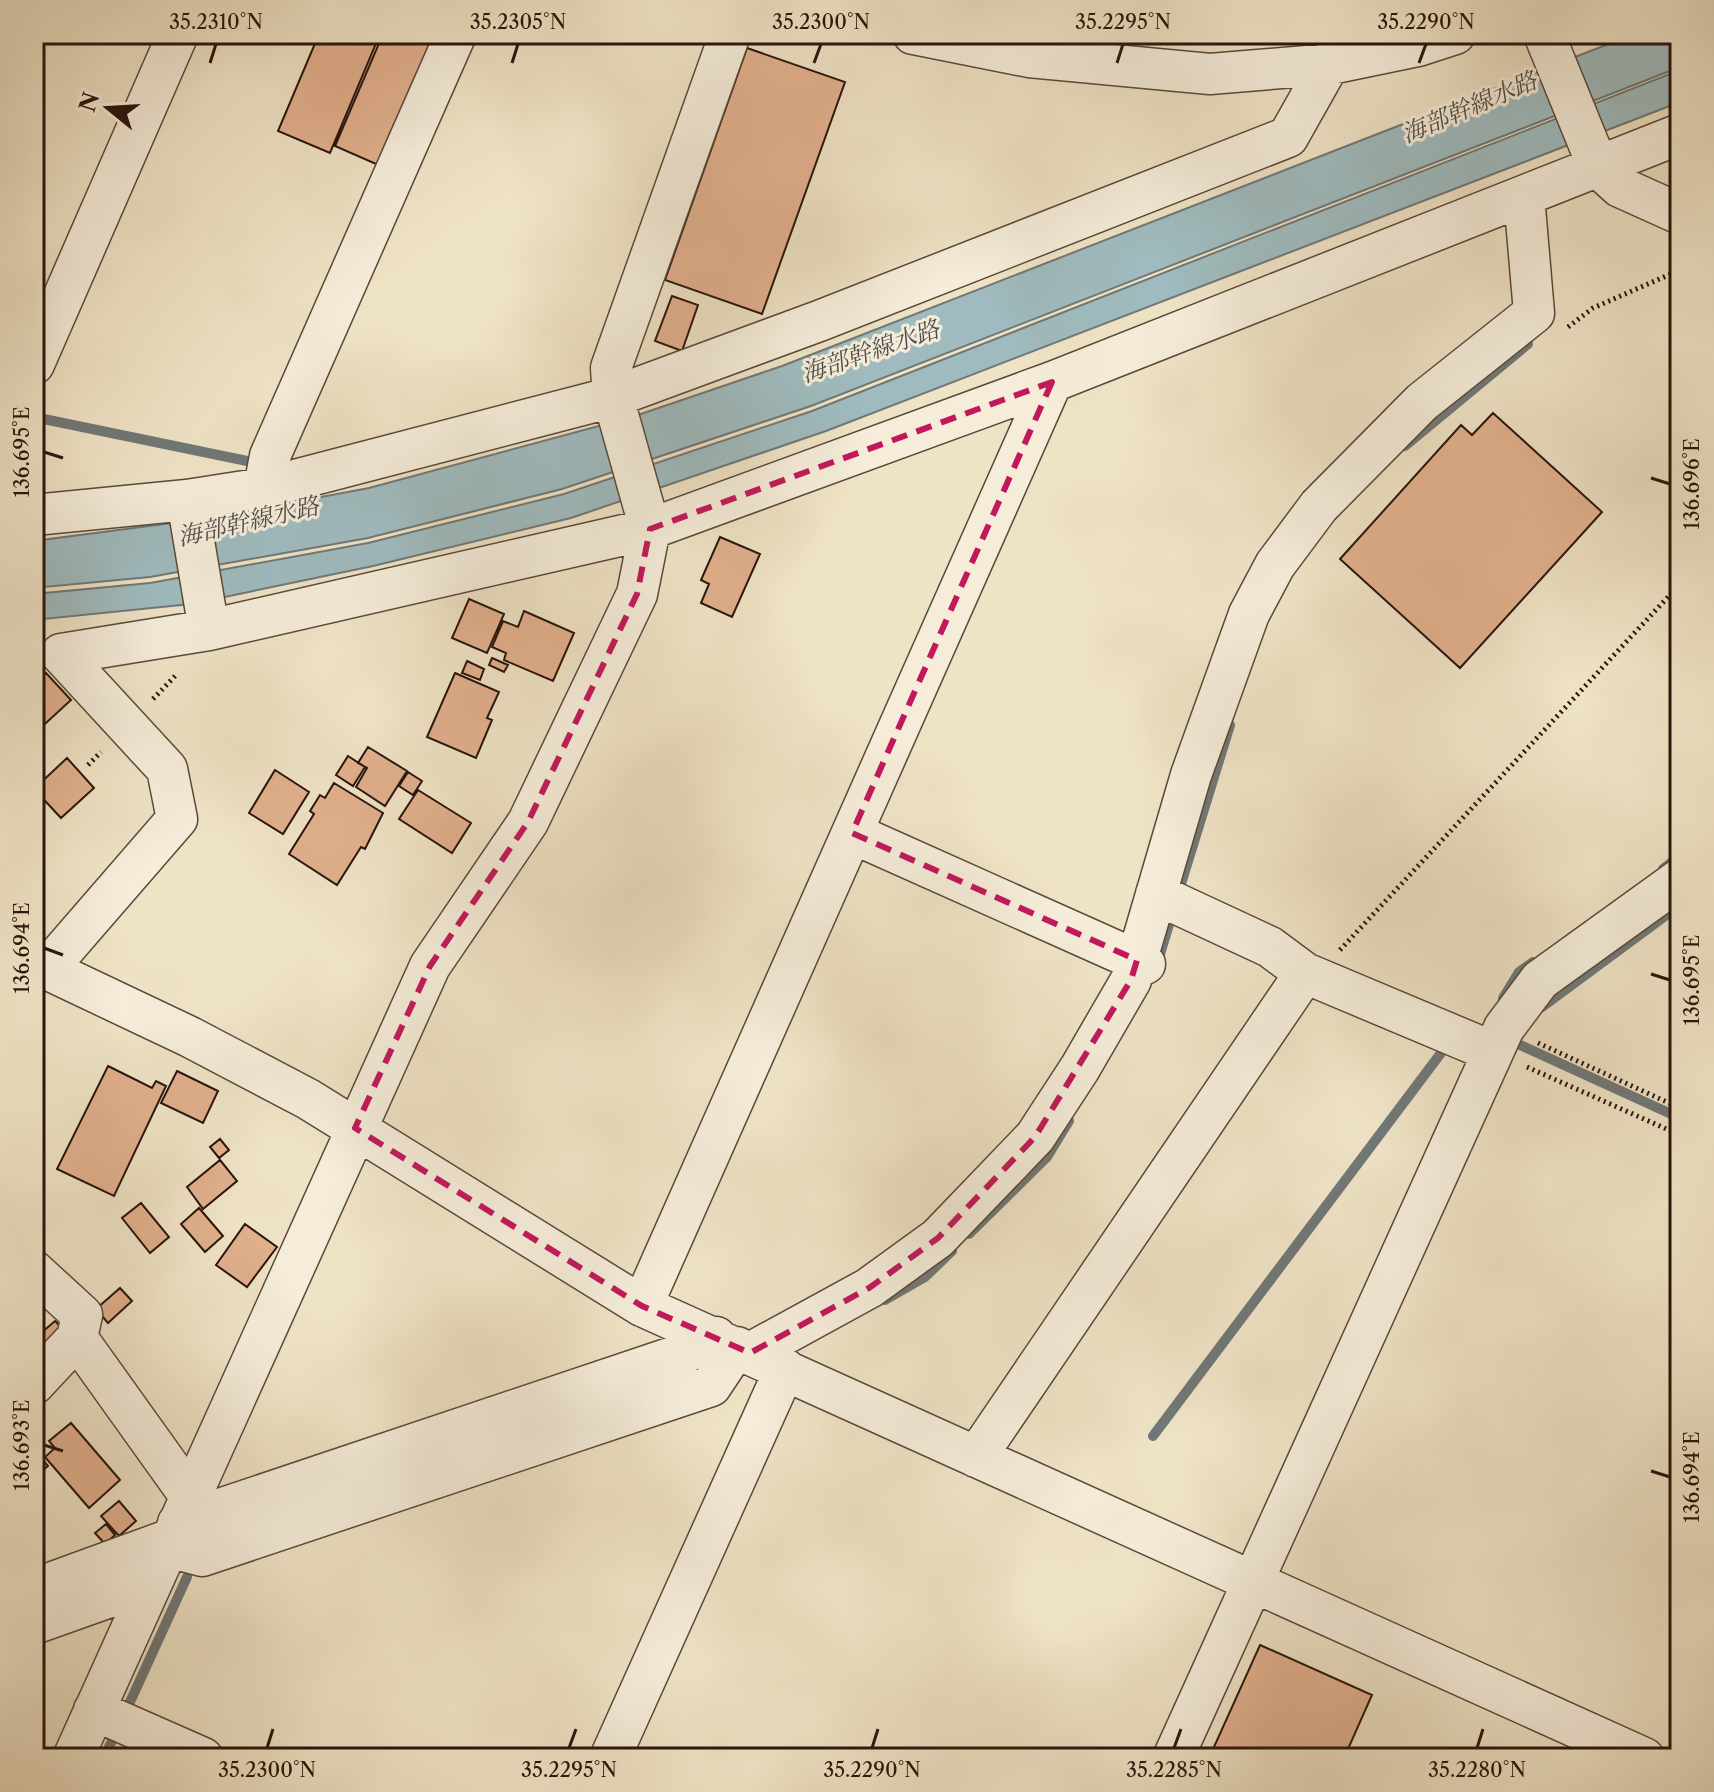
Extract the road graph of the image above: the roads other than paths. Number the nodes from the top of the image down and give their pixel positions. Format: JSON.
{"nodes":[{"id":1,"x":178,"y":34,"type":"edge"},
{"id":2,"x":456,"y":34,"type":"edge"},
{"id":3,"x":730,"y":34,"type":"edge"},
{"id":4,"x":913,"y":34,"type":"edge"},
{"id":5,"x":1455,"y":34,"type":"edge"},
{"id":6,"x":1035,"y":46,"type":"edge"},
{"id":7,"x":1549,"y":46,"type":"edge"},
{"id":8,"x":1339,"y":49,"type":"edge"},
{"id":9,"x":1680,"y":134,"type":"edge"},
{"id":10,"x":1595,"y":157,"type":"junction"},
{"id":11,"x":1524,"y":196,"type":"junction"},
{"id":12,"x":1680,"y":214,"type":"edge"},
{"id":13,"x":34,"y":364,"type":"edge"},
{"id":14,"x":1052,"y":382,"type":"junction"},
{"id":15,"x":615,"y":406,"type":"junction"},
{"id":16,"x":264,"y":488,"type":"junction"},
{"id":17,"x":188,"y":508,"type":"junction"},
{"id":18,"x":34,"y":515,"type":"edge"},
{"id":19,"x":647,"y":520,"type":"junction"},
{"id":20,"x":208,"y":626,"type":"junction"},
{"id":21,"x":48,"y":656,"type":"edge"},
{"id":22,"x":852,"y":833,"type":"junction"},
{"id":23,"x":1680,"y":879,"type":"edge"},
{"id":24,"x":1156,"y":894,"type":"junction"},
{"id":25,"x":1141,"y":962,"type":"junction"},
{"id":26,"x":40,"y":966,"type":"edge"},
{"id":27,"x":1310,"y":975,"type":"junction"},
{"id":28,"x":1498,"y":1040,"type":"junction"},
{"id":29,"x":355,"y":1128,"type":"junction"},
{"id":30,"x":34,"y":1271,"type":"edge"},
{"id":31,"x":642,"y":1306,"type":"junction"},
{"id":32,"x":77,"y":1338,"type":"junction"},
{"id":33,"x":747,"y":1352,"type":"junction"},
{"id":34,"x":34,"y":1384,"type":"edge"},
{"id":35,"x":976,"y":1457,"type":"junction"},
{"id":36,"x":172,"y":1538,"type":"junction"},
{"id":37,"x":1253,"y":1583,"type":"junction"},
{"id":38,"x":34,"y":1589,"type":"edge"},
{"id":39,"x":34,"y":1624,"type":"edge"},
{"id":40,"x":94,"y":1710,"type":"junction"},
{"id":41,"x":73,"y":1758,"type":"edge"},
{"id":42,"x":203,"y":1758,"type":"edge"},
{"id":43,"x":610,"y":1758,"type":"edge"},
{"id":44,"x":1173,"y":1758,"type":"edge"},
{"id":45,"x":1644,"y":1758,"type":"edge"}],
"edges":[{"from":1,"to":13,"type":"street"},
{"from":2,"to":16,"type":"street"},
{"from":3,"to":15,"type":"street"},
{"from":4,"to":6,"type":"street"},
{"from":5,"to":8,"type":"street"},
{"from":6,"to":8,"type":"street"},
{"from":7,"to":10,"type":"street"},
{"from":8,"to":15,"type":"street"},
{"from":9,"to":10,"type":"street"},
{"from":10,"to":11,"type":"street"},
{"from":10,"to":12,"type":"street"},
{"from":11,"to":14,"type":"street"},
{"from":11,"to":24,"type":"street"},
{"from":14,"to":19,"type":"street"},
{"from":14,"to":22,"type":"street"},
{"from":15,"to":16,"type":"street"},
{"from":15,"to":19,"type":"street"},
{"from":16,"to":17,"type":"street"},
{"from":17,"to":18,"type":"street"},
{"from":17,"to":20,"type":"street"},
{"from":19,"to":20,"type":"street"},
{"from":19,"to":29,"type":"street"},
{"from":20,"to":21,"type":"street"},
{"from":21,"to":26,"type":"street"},
{"from":22,"to":25,"type":"street"},
{"from":22,"to":31,"type":"street"},
{"from":23,"to":28,"type":"street"},
{"from":24,"to":25,"type":"street"},
{"from":24,"to":27,"type":"street"},
{"from":25,"to":33,"type":"street"},
{"from":26,"to":29,"type":"street"},
{"from":27,"to":28,"type":"street"},
{"from":27,"to":35,"type":"street"},
{"from":28,"to":37,"type":"street"},
{"from":29,"to":31,"type":"street"},
{"from":29,"to":36,"type":"street"},
{"from":30,"to":32,"type":"street"},
{"from":31,"to":33,"type":"street"},
{"from":32,"to":34,"type":"street"},
{"from":32,"to":36,"type":"street"},
{"from":33,"to":35,"type":"street"},
{"from":33,"to":36,"type":"street"},
{"from":33,"to":43,"type":"street"},
{"from":35,"to":37,"type":"street"},
{"from":36,"to":38,"type":"street"},
{"from":36,"to":39,"type":"street"},
{"from":36,"to":40,"type":"street"},
{"from":37,"to":44,"type":"street"},
{"from":37,"to":45,"type":"street"},
{"from":40,"to":41,"type":"street"},
{"from":40,"to":42,"type":"street"}]}
